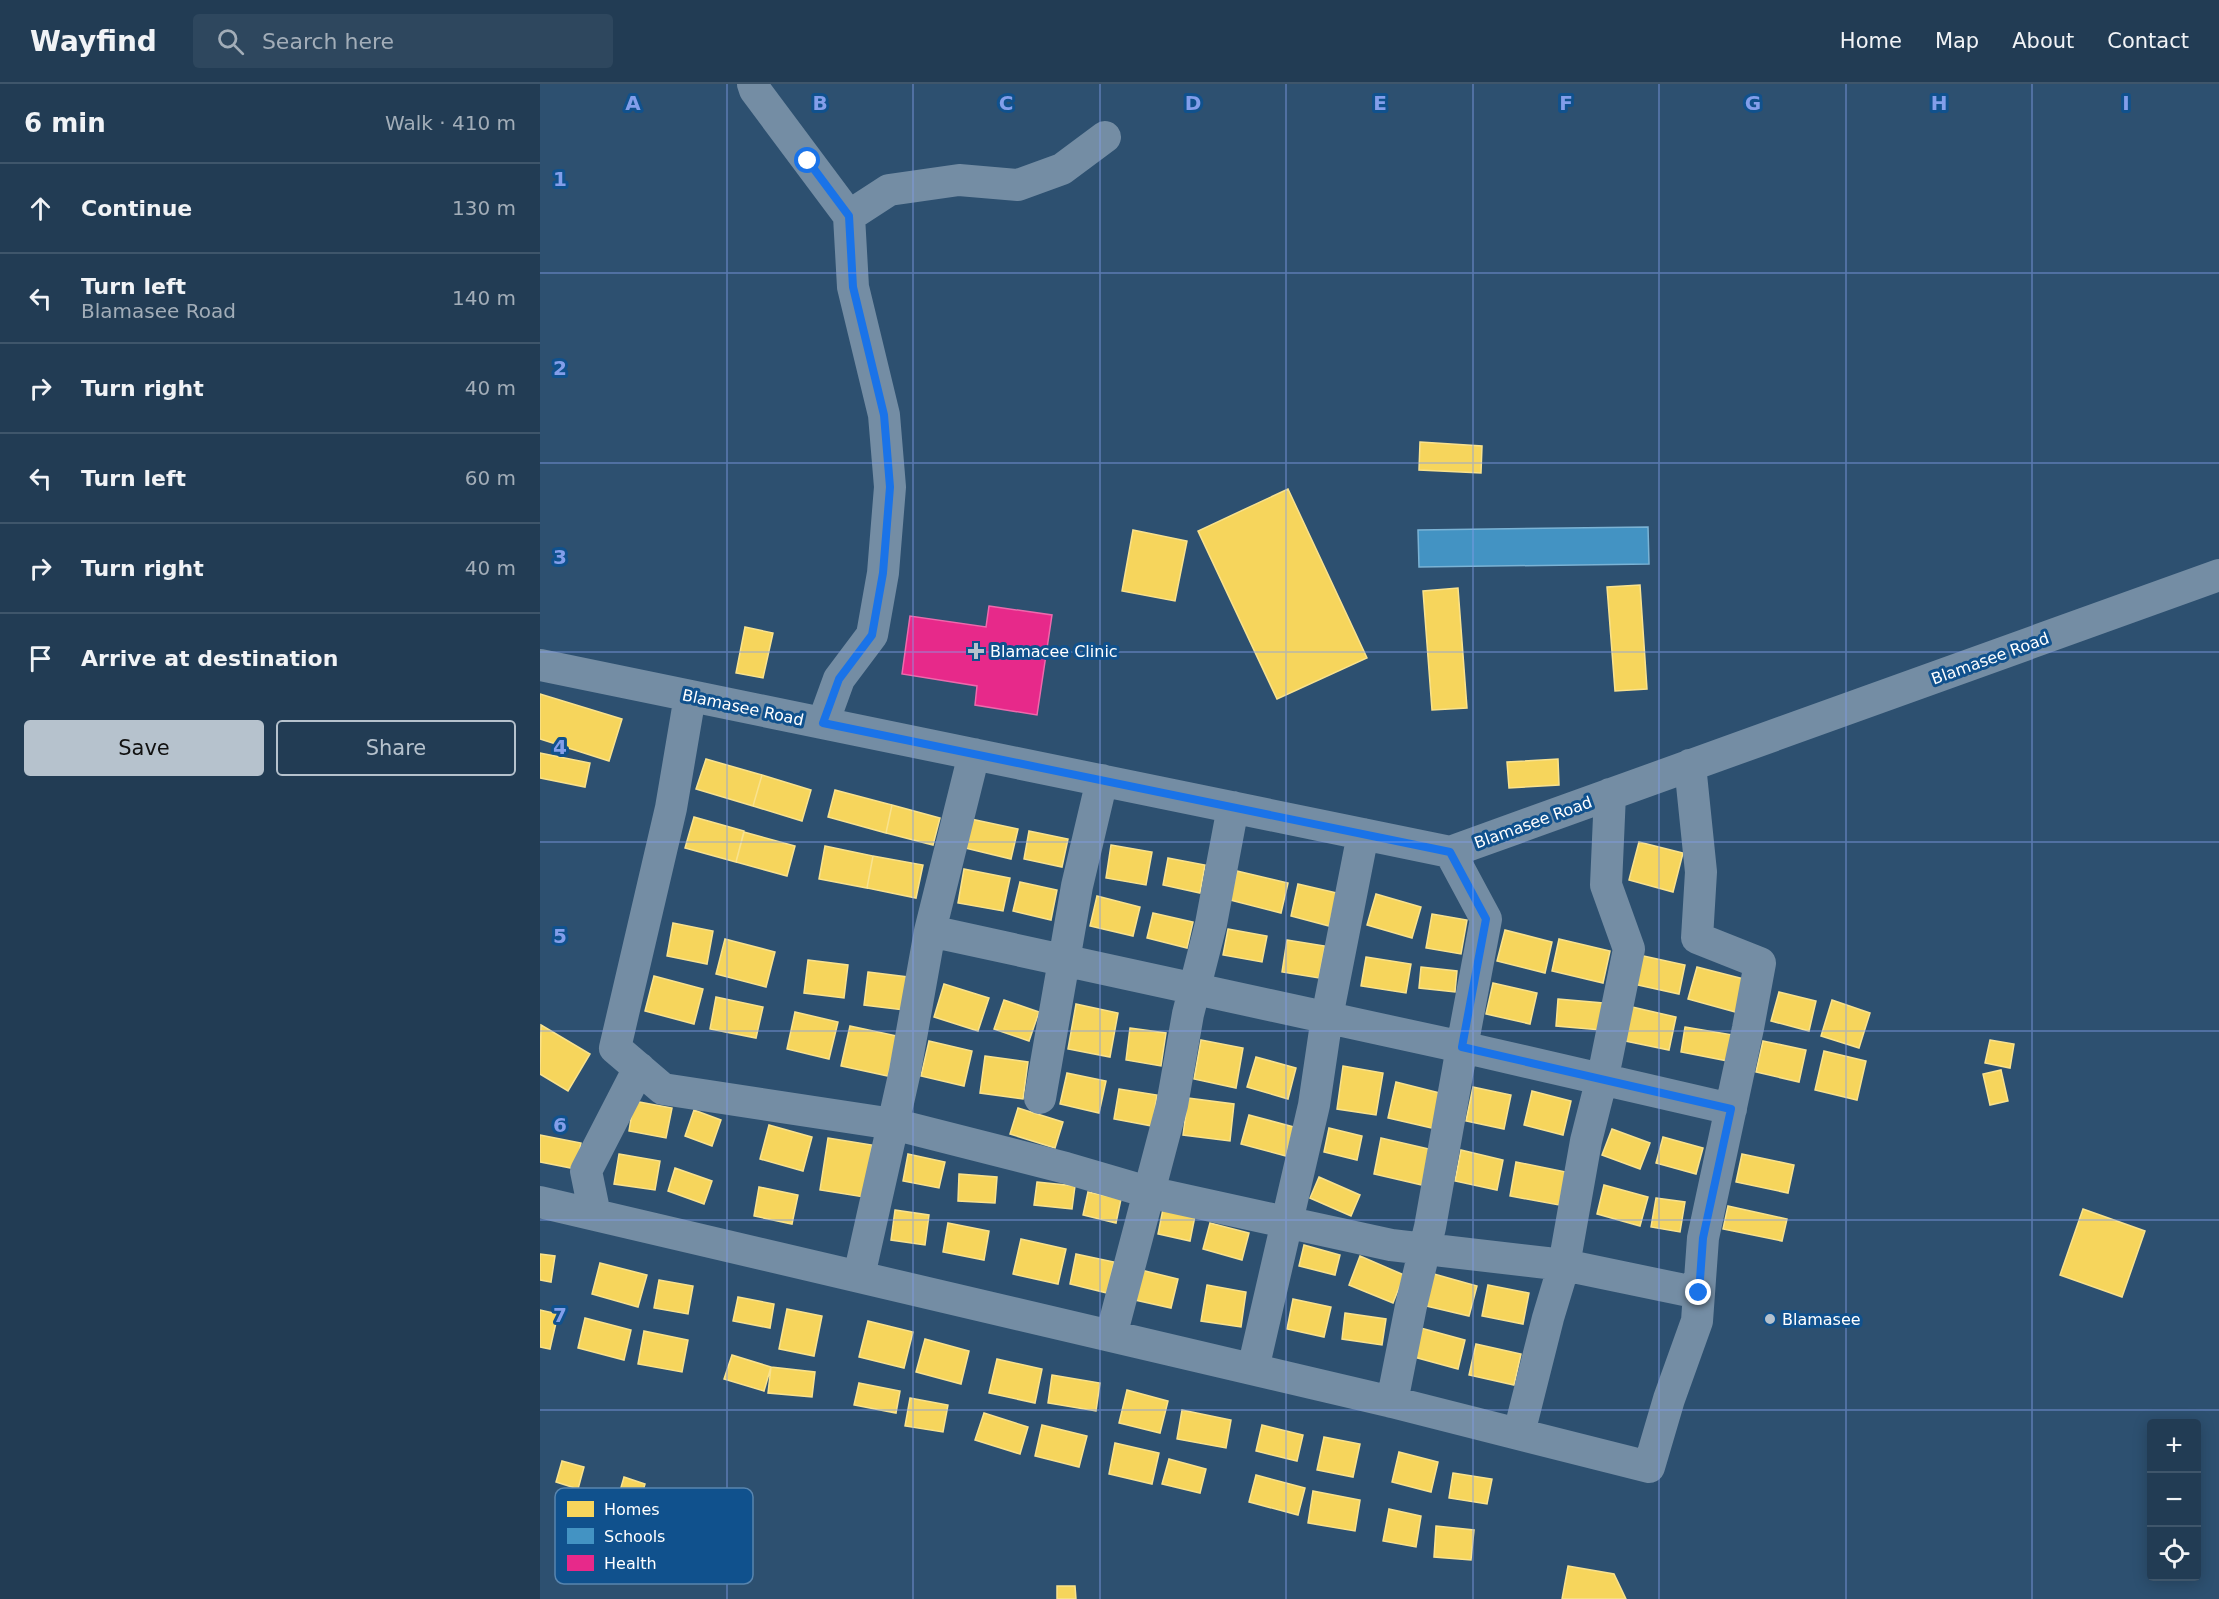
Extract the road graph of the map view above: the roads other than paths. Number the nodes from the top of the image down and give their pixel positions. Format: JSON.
{"nodes":[{"id":1,"x":753,"y":84,"type":"edge"},
{"id":2,"x":1105,"y":137,"type":"dead end"},
{"id":3,"x":849,"y":216,"type":"junction"},
{"id":4,"x":2219,"y":575,"type":"edge"},
{"id":5,"x":540,"y":665,"type":"edge"},
{"id":6,"x":690,"y":696,"type":"junction"},
{"id":7,"x":823,"y":723,"type":"junction"},
{"id":8,"x":974,"y":754,"type":"junction"},
{"id":9,"x":1690,"y":765,"type":"junction"},
{"id":10,"x":1102,"y":780,"type":"junction"},
{"id":11,"x":1610,"y":794,"type":"junction"},
{"id":12,"x":1233,"y":807,"type":"junction"},
{"id":13,"x":1363,"y":834,"type":"junction"},
{"id":14,"x":1450,"y":852,"type":"junction"},
{"id":15,"x":930,"y":931,"type":"junction"},
{"id":16,"x":1063,"y":960,"type":"junction"},
{"id":17,"x":1195,"y":989,"type":"junction"},
{"id":18,"x":1327,"y":1017,"type":"junction"},
{"id":19,"x":1462,"y":1047,"type":"junction"},
{"id":20,"x":639,"y":1068,"type":"junction"},
{"id":21,"x":1601,"y":1080,"type":"junction"},
{"id":22,"x":1040,"y":1098,"type":"dead end"},
{"id":23,"x":1731,"y":1109,"type":"junction"},
{"id":24,"x":893,"y":1124,"type":"junction"},
{"id":25,"x":1148,"y":1192,"type":"junction"},
{"id":26,"x":540,"y":1202,"type":"edge"},
{"id":27,"x":595,"y":1215,"type":"junction"},
{"id":28,"x":1287,"y":1221,"type":"junction"},
{"id":29,"x":1425,"y":1249,"type":"junction"},
{"id":30,"x":1564,"y":1265,"type":"junction"},
{"id":31,"x":859,"y":1276,"type":"junction"},
{"id":32,"x":1699,"y":1293,"type":"junction"},
{"id":33,"x":1111,"y":1336,"type":"junction"},
{"id":34,"x":1253,"y":1370,"type":"junction"},
{"id":35,"x":1392,"y":1402,"type":"junction"},
{"id":36,"x":1519,"y":1433,"type":"junction"}],
"edges":[{"from":1,"to":3,"type":"street"},
{"from":2,"to":3,"type":"street"},
{"from":3,"to":7,"type":"street"},
{"from":4,"to":9,"type":"street","name":"Blamasee Road"},
{"from":5,"to":6,"type":"street","name":"Blamasee Road"},
{"from":6,"to":7,"type":"street","name":"Blamasee Road"},
{"from":6,"to":20,"type":"street"},
{"from":7,"to":8,"type":"street","name":"Blamasee Road"},
{"from":8,"to":10,"type":"street","name":"Blamasee Road"},
{"from":8,"to":15,"type":"street"},
{"from":9,"to":11,"type":"street","name":"Blamasee Road"},
{"from":9,"to":23,"type":"street"},
{"from":10,"to":12,"type":"street","name":"Blamasee Road"},
{"from":10,"to":16,"type":"street"},
{"from":11,"to":14,"type":"street","name":"Blamasee Road"},
{"from":11,"to":21,"type":"street"},
{"from":12,"to":13,"type":"street","name":"Blamasee Road"},
{"from":12,"to":17,"type":"street"},
{"from":13,"to":14,"type":"street","name":"Blamasee Road"},
{"from":13,"to":18,"type":"street"},
{"from":14,"to":19,"type":"street"},
{"from":15,"to":16,"type":"street"},
{"from":15,"to":24,"type":"street"},
{"from":16,"to":17,"type":"street"},
{"from":16,"to":22,"type":"street"},
{"from":17,"to":18,"type":"street"},
{"from":17,"to":25,"type":"street"},
{"from":18,"to":19,"type":"street"},
{"from":18,"to":28,"type":"street"},
{"from":19,"to":21,"type":"street"},
{"from":19,"to":29,"type":"street"},
{"from":20,"to":24,"type":"street"},
{"from":20,"to":27,"type":"street"},
{"from":21,"to":23,"type":"street"},
{"from":21,"to":30,"type":"street"},
{"from":23,"to":32,"type":"street"},
{"from":24,"to":25,"type":"street"},
{"from":24,"to":31,"type":"street"},
{"from":25,"to":28,"type":"street"},
{"from":25,"to":33,"type":"street"},
{"from":26,"to":27,"type":"street"},
{"from":27,"to":31,"type":"street"},
{"from":28,"to":29,"type":"street"},
{"from":28,"to":34,"type":"street"},
{"from":29,"to":30,"type":"street"},
{"from":29,"to":35,"type":"street"},
{"from":30,"to":32,"type":"street"},
{"from":30,"to":36,"type":"street"},
{"from":31,"to":33,"type":"street"},
{"from":32,"to":36,"type":"street"},
{"from":33,"to":34,"type":"street"},
{"from":34,"to":35,"type":"street"},
{"from":35,"to":36,"type":"street"}]}
